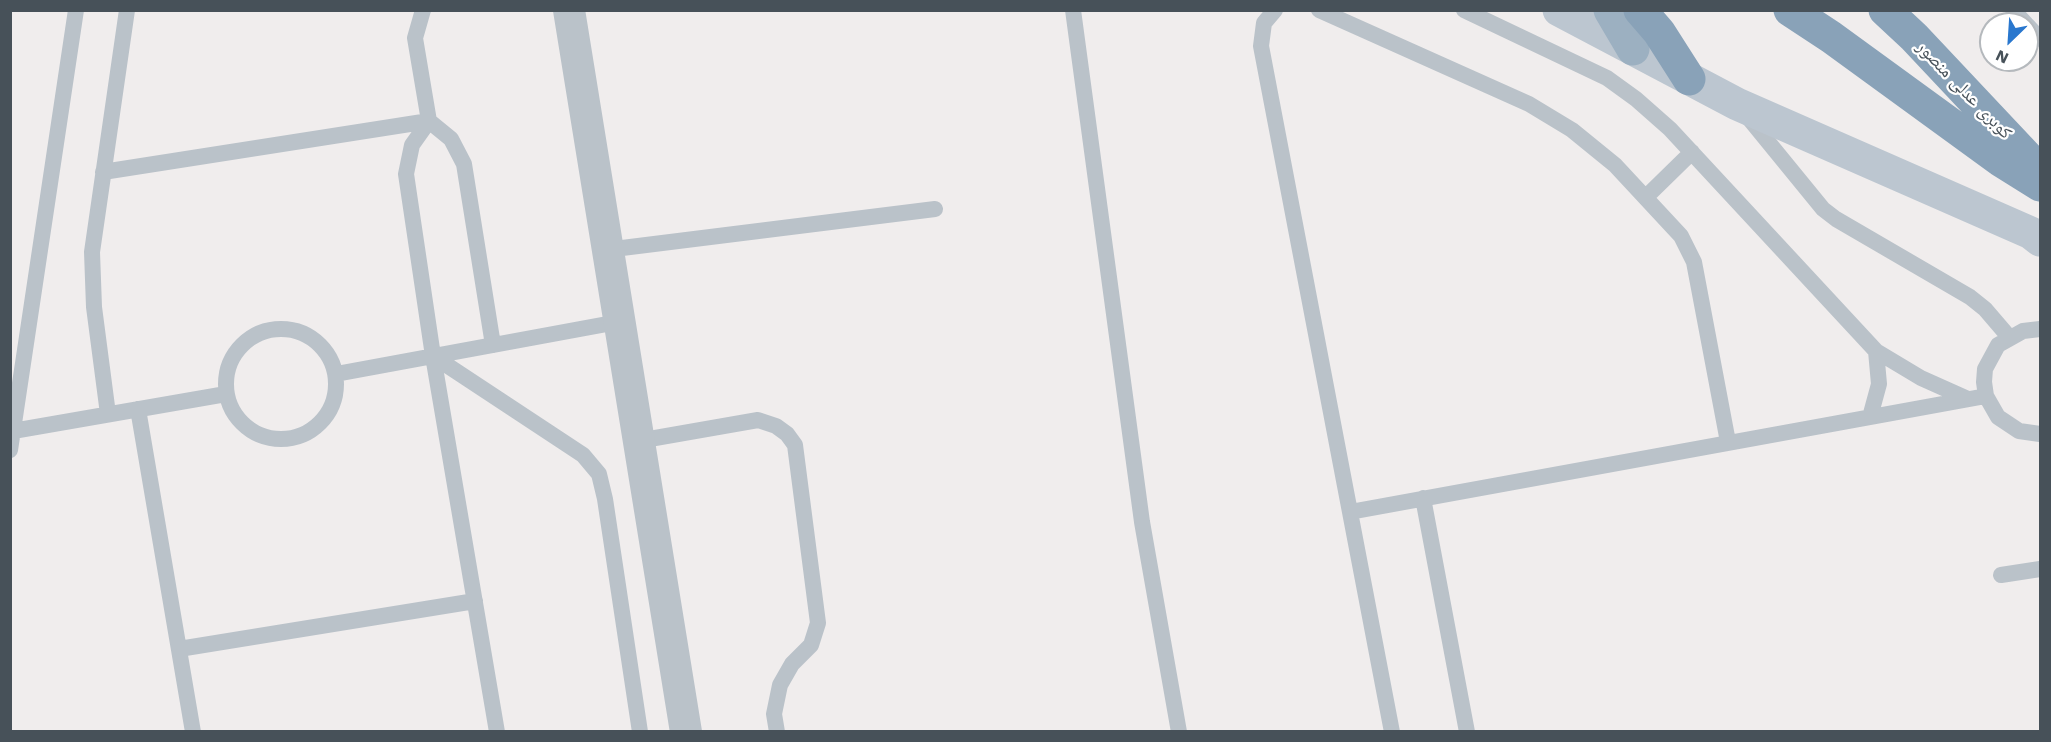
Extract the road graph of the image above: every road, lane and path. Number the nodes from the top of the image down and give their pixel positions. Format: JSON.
{"nodes":[{"id":1,"x":76,"y":10,"type":"edge"},
{"id":2,"x":128,"y":10,"type":"edge"},
{"id":3,"x":423,"y":10,"type":"edge"},
{"id":4,"x":569,"y":10,"type":"edge"},
{"id":5,"x":1073,"y":10,"type":"edge"},
{"id":6,"x":1275,"y":10,"type":"edge"},
{"id":7,"x":1319,"y":10,"type":"edge"},
{"id":8,"x":1464,"y":10,"type":"edge"},
{"id":9,"x":1559,"y":10,"type":"edge"},
{"id":10,"x":1610,"y":10,"type":"edge"},
{"id":11,"x":1640,"y":10,"type":"edge"},
{"id":12,"x":1790,"y":10,"type":"edge"},
{"id":13,"x":1885,"y":10,"type":"edge"},
{"id":14,"x":1825,"y":24,"type":"edge"},
{"id":15,"x":1633,"y":50,"type":"junction"},
{"id":16,"x":1689,"y":80,"type":"junction"},
{"id":17,"x":1737,"y":104,"type":"junction"},
{"id":18,"x":429,"y":121,"type":"junction"},
{"id":19,"x":1692,"y":153,"type":"junction"},
{"id":20,"x":2040,"y":171,"type":"edge"},
{"id":21,"x":102,"y":172,"type":"junction"},
{"id":22,"x":2040,"y":185,"type":"edge"},
{"id":23,"x":1646,"y":197,"type":"junction"},
{"id":24,"x":935,"y":209,"type":"dead end"},
{"id":25,"x":2040,"y":240,"type":"edge"},
{"id":26,"x":606,"y":249,"type":"junction"},
{"id":27,"x":618,"y":322,"type":"junction"},
{"id":28,"x":2040,"y":329,"type":"edge"},
{"id":29,"x":2009,"y":336,"type":"junction"},
{"id":30,"x":493,"y":345,"type":"junction"},
{"id":31,"x":1876,"y":351,"type":"junction"},
{"id":32,"x":433,"y":357,"type":"junction"},
{"id":33,"x":336,"y":374,"type":"junction"},
{"id":34,"x":226,"y":394,"type":"junction"},
{"id":35,"x":1986,"y":396,"type":"junction"},
{"id":36,"x":1968,"y":399,"type":"junction"},
{"id":37,"x":138,"y":409,"type":"junction"},
{"id":38,"x":108,"y":414,"type":"junction"},
{"id":39,"x":1870,"y":417,"type":"junction"},
{"id":40,"x":13,"y":431,"type":"junction"},
{"id":41,"x":2040,"y":434,"type":"edge"},
{"id":42,"x":638,"y":441,"type":"junction"},
{"id":43,"x":1728,"y":442,"type":"junction"},
{"id":44,"x":10,"y":450,"type":"edge"},
{"id":45,"x":1423,"y":498,"type":"junction"},
{"id":46,"x":1350,"y":512,"type":"junction"},
{"id":47,"x":2040,"y":569,"type":"edge"},
{"id":48,"x":2001,"y":575,"type":"dead end"},
{"id":49,"x":474,"y":601,"type":"junction"},
{"id":50,"x":178,"y":649,"type":"junction"},
{"id":51,"x":193,"y":732,"type":"edge"},
{"id":52,"x":497,"y":732,"type":"edge"},
{"id":53,"x":640,"y":732,"type":"edge"},
{"id":54,"x":686,"y":732,"type":"edge"},
{"id":55,"x":777,"y":732,"type":"edge"},
{"id":56,"x":1179,"y":732,"type":"edge"},
{"id":57,"x":1392,"y":732,"type":"edge"},
{"id":58,"x":1467,"y":732,"type":"edge"}],
"edges":[{"from":1,"to":40,"type":"lane"},
{"from":2,"to":21,"type":"lane"},
{"from":3,"to":18,"type":"lane"},
{"from":4,"to":26,"type":"street"},
{"from":5,"to":56,"type":"lane"},
{"from":6,"to":46,"type":"lane"},
{"from":7,"to":23,"type":"lane"},
{"from":8,"to":19,"type":"lane"},
{"from":9,"to":15,"type":"main road"},
{"from":10,"to":15,"type":"highway"},
{"from":11,"to":16,"type":"highway"},
{"from":12,"to":14,"type":"highway"},
{"from":13,"to":20,"type":"highway","name":"كوبرى عدلى منصور"},
{"from":14,"to":22,"type":"highway"},
{"from":15,"to":16,"type":"main road"},
{"from":16,"to":17,"type":"main road"},
{"from":17,"to":25,"type":"main road"},
{"from":17,"to":29,"type":"lane"},
{"from":18,"to":21,"type":"lane"},
{"from":18,"to":30,"type":"lane"},
{"from":18,"to":32,"type":"lane"},
{"from":19,"to":23,"type":"lane"},
{"from":19,"to":31,"type":"lane"},
{"from":21,"to":38,"type":"lane"},
{"from":23,"to":43,"type":"lane"},
{"from":24,"to":26,"type":"lane"},
{"from":26,"to":27,"type":"street"},
{"from":27,"to":30,"type":"lane"},
{"from":27,"to":42,"type":"street"},
{"from":28,"to":29,"type":"lane"},
{"from":29,"to":35,"type":"lane"},
{"from":30,"to":32,"type":"lane"},
{"from":31,"to":36,"type":"lane"},
{"from":31,"to":39,"type":"lane"},
{"from":32,"to":33,"type":"lane"},
{"from":32,"to":49,"type":"lane"},
{"from":32,"to":53,"type":"lane"},
{"from":33,"to":34,"type":"lane"},
{"from":33,"to":34,"type":"lane"},
{"from":34,"to":37,"type":"lane"},
{"from":35,"to":36,"type":"lane"},
{"from":35,"to":41,"type":"lane"},
{"from":36,"to":39,"type":"lane"},
{"from":37,"to":38,"type":"lane"},
{"from":37,"to":50,"type":"lane"},
{"from":38,"to":40,"type":"lane"},
{"from":39,"to":43,"type":"lane"},
{"from":40,"to":44,"type":"lane"},
{"from":42,"to":54,"type":"street"},
{"from":42,"to":55,"type":"lane"},
{"from":43,"to":45,"type":"lane"},
{"from":45,"to":46,"type":"lane"},
{"from":45,"to":58,"type":"lane"},
{"from":46,"to":57,"type":"lane"},
{"from":47,"to":48,"type":"lane"},
{"from":49,"to":50,"type":"lane"},
{"from":49,"to":52,"type":"lane"},
{"from":50,"to":51,"type":"lane"}]}
